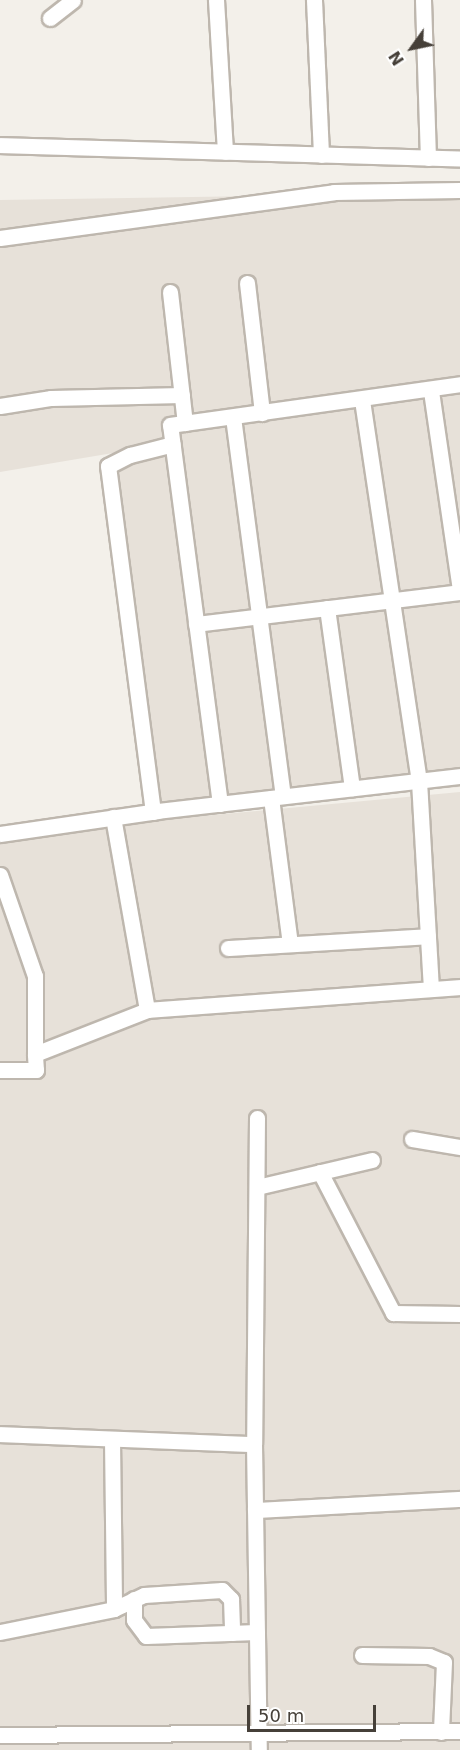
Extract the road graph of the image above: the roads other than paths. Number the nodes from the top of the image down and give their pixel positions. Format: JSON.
{"nodes":[{"id":1,"x":74,"y":0,"type":"edge"},
{"id":2,"x":216,"y":0,"type":"edge"},
{"id":3,"x":314,"y":0,"type":"edge"},
{"id":4,"x":423,"y":0,"type":"edge"},
{"id":5,"x":50,"y":18,"type":"dead end"},
{"id":6,"x":0,"y":145,"type":"edge"},
{"id":7,"x":225,"y":152,"type":"junction"},
{"id":8,"x":321,"y":155,"type":"junction"},
{"id":9,"x":428,"y":158,"type":"junction"},
{"id":10,"x":460,"y":159,"type":"edge"},
{"id":11,"x":460,"y":189,"type":"edge"},
{"id":12,"x":0,"y":238,"type":"edge"},
{"id":13,"x":247,"y":283,"type":"dead end"},
{"id":14,"x":170,"y":292,"type":"dead end"},
{"id":15,"x":460,"y":384,"type":"edge"},
{"id":16,"x":431,"y":391,"type":"junction"},
{"id":17,"x":182,"y":395,"type":"junction"},
{"id":18,"x":362,"y":400,"type":"junction"},
{"id":19,"x":0,"y":406,"type":"edge"},
{"id":20,"x":262,"y":413,"type":"junction"},
{"id":21,"x":233,"y":417,"type":"junction"},
{"id":22,"x":185,"y":423,"type":"junction"},
{"id":23,"x":173,"y":444,"type":"junction"},
{"id":24,"x":460,"y":591,"type":"edge"},
{"id":25,"x":394,"y":600,"type":"junction"},
{"id":26,"x":327,"y":608,"type":"junction"},
{"id":27,"x":260,"y":616,"type":"junction"},
{"id":28,"x":196,"y":624,"type":"junction"},
{"id":29,"x":460,"y":776,"type":"edge"},
{"id":30,"x":419,"y":781,"type":"junction"},
{"id":31,"x":352,"y":788,"type":"junction"},
{"id":32,"x":277,"y":797,"type":"junction"},
{"id":33,"x":220,"y":804,"type":"junction"},
{"id":34,"x":153,"y":812,"type":"junction"},
{"id":35,"x":113,"y":818,"type":"junction"},
{"id":36,"x":0,"y":834,"type":"edge"},
{"id":37,"x":0,"y":875,"type":"edge"},
{"id":38,"x":428,"y":936,"type":"junction"},
{"id":39,"x":290,"y":944,"type":"junction"},
{"id":40,"x":228,"y":948,"type":"dead end"},
{"id":41,"x":460,"y":987,"type":"edge"},
{"id":42,"x":431,"y":989,"type":"junction"},
{"id":43,"x":147,"y":1010,"type":"junction"},
{"id":44,"x":35,"y":1054,"type":"junction"},
{"id":45,"x":0,"y":1070,"type":"edge"},
{"id":46,"x":257,"y":1118,"type":"dead end"},
{"id":47,"x":412,"y":1139,"type":"dead end"},
{"id":48,"x":460,"y":1147,"type":"edge"},
{"id":49,"x":372,"y":1160,"type":"dead end"},
{"id":50,"x":320,"y":1172,"type":"junction"},
{"id":51,"x":256,"y":1186,"type":"junction"},
{"id":52,"x":460,"y":1314,"type":"edge"},
{"id":53,"x":0,"y":1434,"type":"edge"},
{"id":54,"x":112,"y":1439,"type":"junction"},
{"id":55,"x":254,"y":1444,"type":"junction"},
{"id":56,"x":460,"y":1499,"type":"edge"},
{"id":57,"x":255,"y":1510,"type":"junction"},
{"id":58,"x":134,"y":1599,"type":"junction"},
{"id":59,"x":114,"y":1609,"type":"junction"},
{"id":60,"x":0,"y":1632,"type":"edge"},
{"id":61,"x":257,"y":1632,"type":"junction"},
{"id":62,"x":232,"y":1633,"type":"junction"},
{"id":63,"x":362,"y":1655,"type":"dead end"},
{"id":64,"x":460,"y":1731,"type":"edge"},
{"id":65,"x":441,"y":1732,"type":"junction"},
{"id":66,"x":0,"y":1735,"type":"edge"},
{"id":67,"x":91,"y":1742,"type":"edge"},
{"id":68,"x":259,"y":1743,"type":"edge"}],
"edges":[{"from":1,"to":5,"type":"street"},
{"from":2,"to":7,"type":"street"},
{"from":3,"to":8,"type":"street"},
{"from":4,"to":9,"type":"street"},
{"from":6,"to":7,"type":"street"},
{"from":7,"to":8,"type":"street"},
{"from":8,"to":9,"type":"street"},
{"from":9,"to":10,"type":"street"},
{"from":11,"to":12,"type":"street"},
{"from":13,"to":20,"type":"street"},
{"from":14,"to":17,"type":"street"},
{"from":15,"to":16,"type":"street"},
{"from":16,"to":18,"type":"street"},
{"from":16,"to":24,"type":"street"},
{"from":17,"to":19,"type":"street"},
{"from":17,"to":22,"type":"street"},
{"from":18,"to":20,"type":"street"},
{"from":18,"to":25,"type":"street"},
{"from":20,"to":21,"type":"street"},
{"from":21,"to":22,"type":"street"},
{"from":21,"to":27,"type":"street"},
{"from":22,"to":23,"type":"street"},
{"from":23,"to":28,"type":"street"},
{"from":23,"to":34,"type":"street"},
{"from":24,"to":25,"type":"street"},
{"from":25,"to":26,"type":"street"},
{"from":25,"to":30,"type":"street"},
{"from":26,"to":27,"type":"street"},
{"from":26,"to":31,"type":"street"},
{"from":27,"to":28,"type":"street"},
{"from":27,"to":32,"type":"street"},
{"from":28,"to":33,"type":"street"},
{"from":29,"to":30,"type":"street"},
{"from":30,"to":31,"type":"street"},
{"from":30,"to":38,"type":"street"},
{"from":31,"to":32,"type":"street"},
{"from":32,"to":33,"type":"street"},
{"from":32,"to":39,"type":"street"},
{"from":33,"to":34,"type":"street"},
{"from":34,"to":35,"type":"street"},
{"from":35,"to":36,"type":"street"},
{"from":35,"to":43,"type":"street"},
{"from":37,"to":44,"type":"street"},
{"from":38,"to":39,"type":"street"},
{"from":38,"to":42,"type":"street"},
{"from":39,"to":40,"type":"street"},
{"from":41,"to":42,"type":"street"},
{"from":42,"to":43,"type":"street"},
{"from":43,"to":44,"type":"street"},
{"from":44,"to":45,"type":"street"},
{"from":46,"to":51,"type":"street"},
{"from":47,"to":48,"type":"street"},
{"from":49,"to":50,"type":"street"},
{"from":50,"to":51,"type":"street"},
{"from":50,"to":52,"type":"street"},
{"from":51,"to":55,"type":"street"},
{"from":53,"to":54,"type":"street"},
{"from":54,"to":55,"type":"street"},
{"from":54,"to":59,"type":"street"},
{"from":55,"to":57,"type":"street"},
{"from":56,"to":57,"type":"street"},
{"from":57,"to":61,"type":"street"},
{"from":58,"to":59,"type":"street"},
{"from":58,"to":62,"type":"street"},
{"from":58,"to":62,"type":"street"},
{"from":59,"to":60,"type":"street"},
{"from":61,"to":62,"type":"street"},
{"from":61,"to":68,"type":"street"},
{"from":63,"to":65,"type":"street"},
{"from":64,"to":65,"type":"street"},
{"from":65,"to":68,"type":"street"},
{"from":66,"to":67,"type":"street"},
{"from":67,"to":68,"type":"street"}]}
